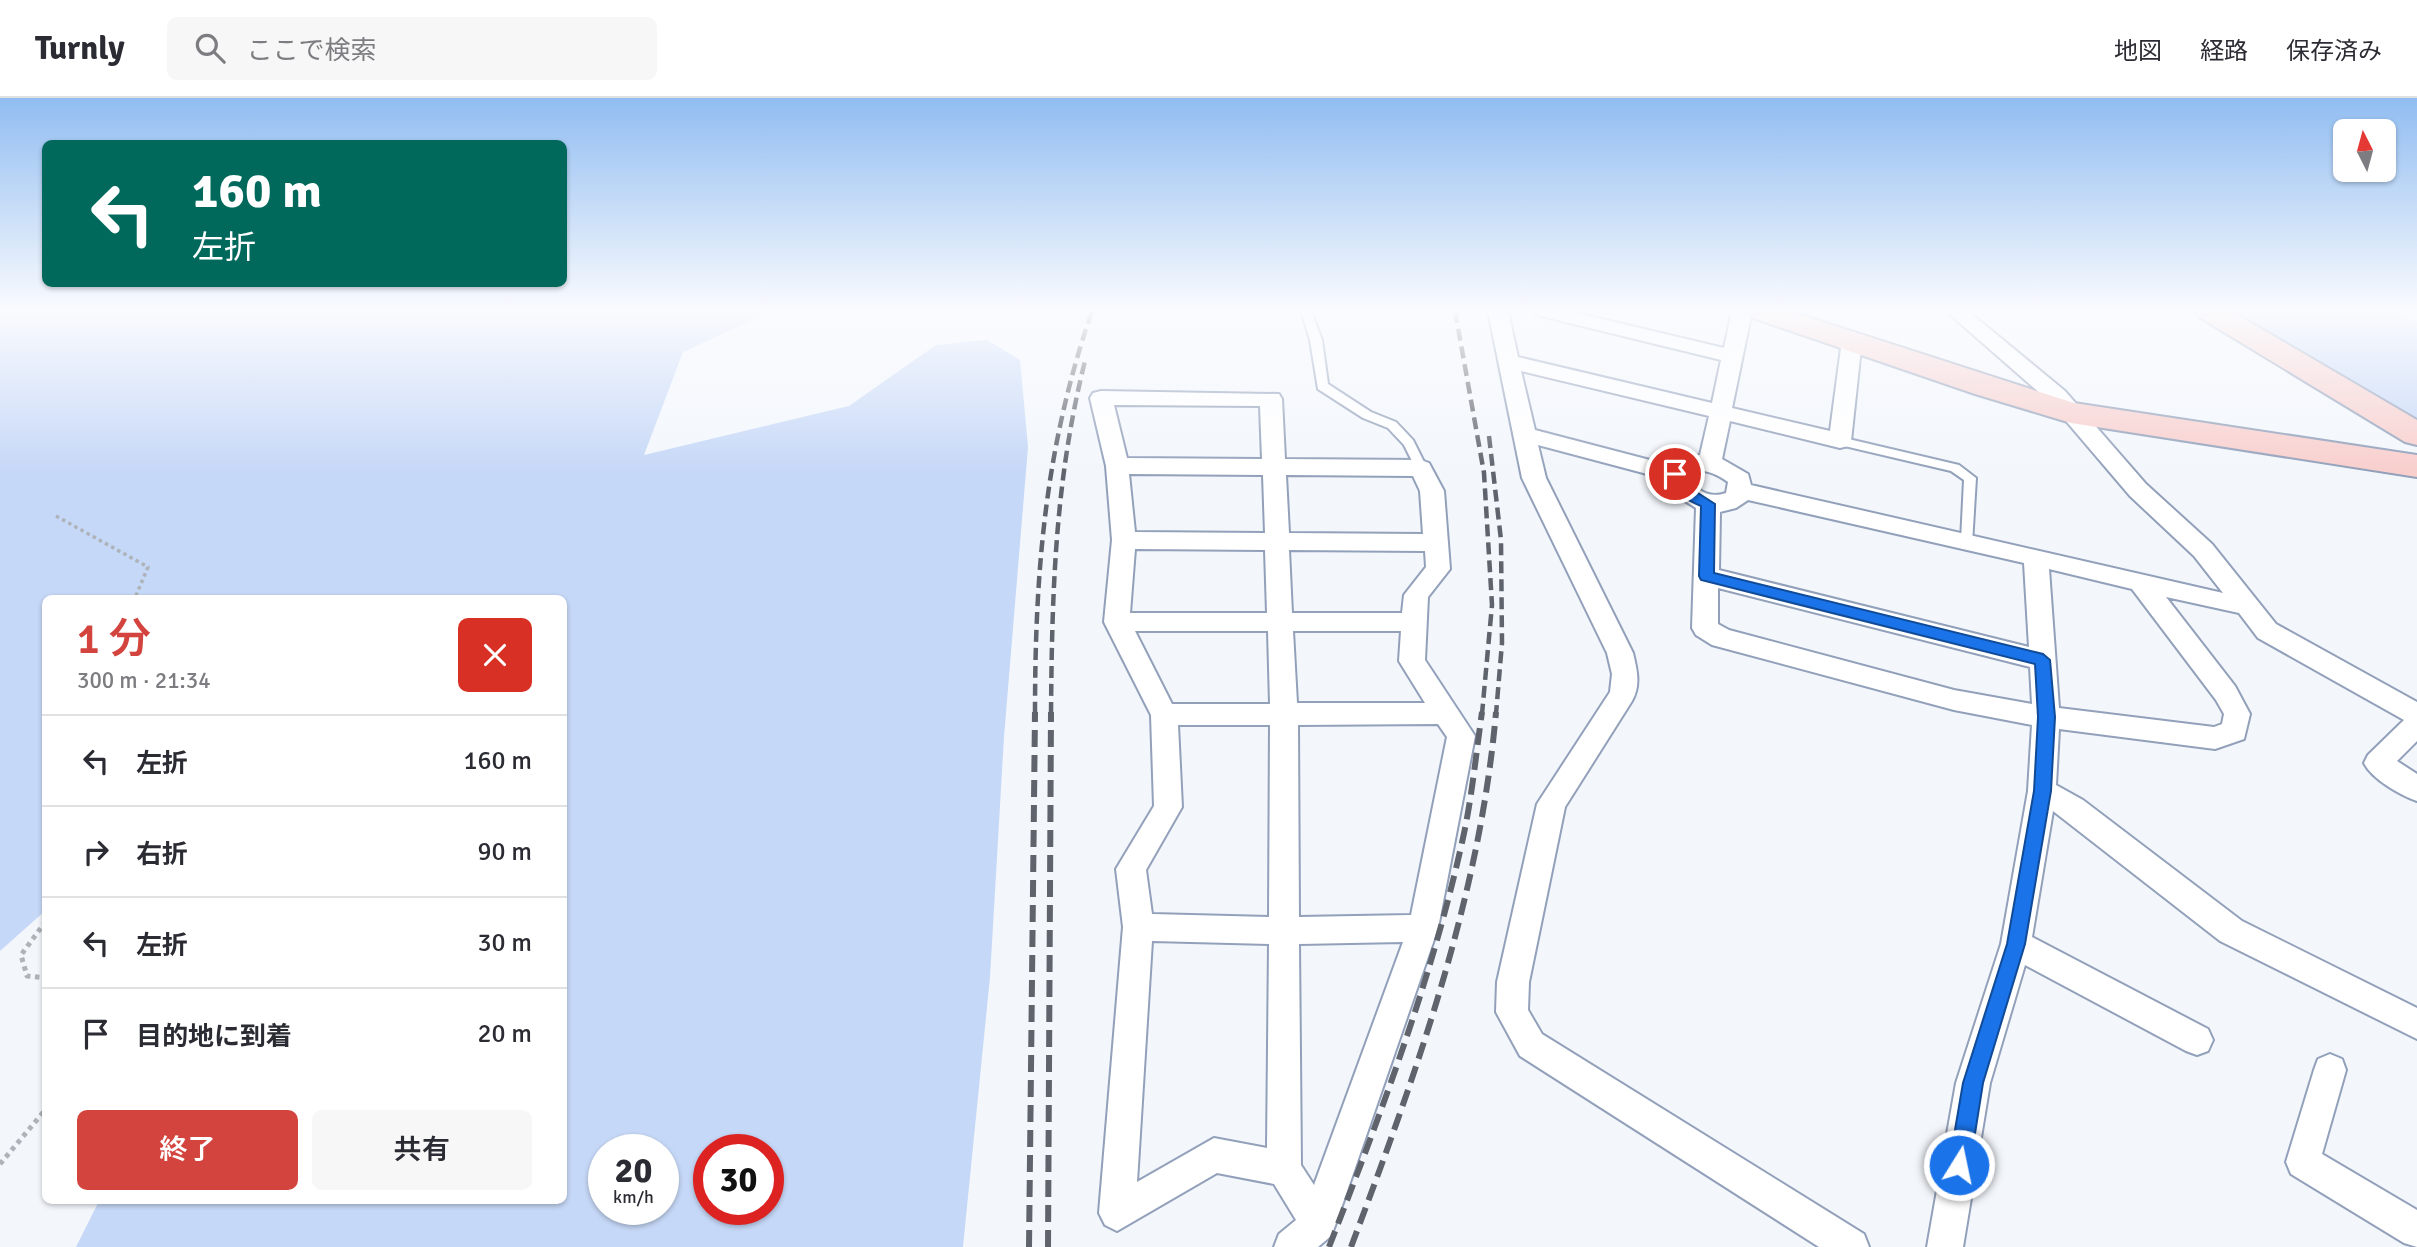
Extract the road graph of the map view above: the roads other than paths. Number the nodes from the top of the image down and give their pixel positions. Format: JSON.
{"nodes":[{"id":1,"x":1319,"y":365,"type":"edge"},
{"id":2,"x":1510,"y":365,"type":"edge"},
{"id":3,"x":1527,"y":365,"type":"edge"},
{"id":4,"x":1730,"y":365,"type":"edge"},
{"id":5,"x":1849,"y":365,"type":"edge"},
{"id":6,"x":1925,"y":365,"type":"edge"},
{"id":7,"x":2020,"y":365,"type":"edge"},
{"id":8,"x":2300,"y":365,"type":"edge"},
{"id":9,"x":2071,"y":412,"type":"junction"},
{"id":10,"x":1720,"y":414,"type":"junction"},
{"id":11,"x":1524,"y":434,"type":"junction"},
{"id":12,"x":2417,"y":434,"type":"edge"},
{"id":13,"x":1840,"y":442,"type":"junction"},
{"id":14,"x":1710,"y":462,"type":"junction"},
{"id":15,"x":1117,"y":466,"type":"junction"},
{"id":16,"x":2417,"y":466,"type":"edge"},
{"id":17,"x":1272,"y":467,"type":"junction"},
{"id":18,"x":1421,"y":468,"type":"junction"},
{"id":19,"x":1675,"y":474,"type":"junction"},
{"id":20,"x":1738,"y":490,"type":"junction"},
{"id":21,"x":1708,"y":504,"type":"junction"},
{"id":22,"x":1124,"y":540,"type":"junction"},
{"id":23,"x":1276,"y":541,"type":"junction"},
{"id":24,"x":1967,"y":541,"type":"junction"},
{"id":25,"x":1436,"y":543,"type":"junction"},
{"id":26,"x":2036,"y":558,"type":"junction"},
{"id":27,"x":1706,"y":576,"type":"junction"},
{"id":28,"x":2140,"y":582,"type":"junction"},
{"id":29,"x":2246,"y":605,"type":"junction"},
{"id":30,"x":1117,"y":622,"type":"junction"},
{"id":31,"x":1280,"y":622,"type":"junction"},
{"id":32,"x":1415,"y":622,"type":"junction"},
{"id":33,"x":2043,"y":660,"type":"junction"},
{"id":34,"x":1284,"y":713,"type":"junction"},
{"id":35,"x":1446,"y":713,"type":"junction"},
{"id":36,"x":1164,"y":715,"type":"junction"},
{"id":37,"x":2417,"y":715,"type":"edge"},
{"id":38,"x":2046,"y":717,"type":"junction"},
{"id":39,"x":2417,"y":724,"type":"edge"},
{"id":40,"x":2417,"y":789,"type":"edge"},
{"id":41,"x":2042,"y":791,"type":"junction"},
{"id":42,"x":1138,"y":927,"type":"junction"},
{"id":43,"x":1423,"y":928,"type":"junction"},
{"id":44,"x":1286,"y":931,"type":"junction"},
{"id":45,"x":2016,"y":944,"type":"junction"},
{"id":46,"x":2417,"y":1024,"type":"edge"},
{"id":47,"x":2197,"y":1040,"type":"dead end"},
{"id":48,"x":2330,"y":1070,"type":"dead end"},
{"id":49,"x":1284,"y":1169,"type":"junction"},
{"id":50,"x":1318,"y":1223,"type":"junction"},
{"id":51,"x":2417,"y":1230,"type":"edge"},
{"id":52,"x":1292,"y":1247,"type":"edge"},
{"id":53,"x":1851,"y":1247,"type":"edge"},
{"id":54,"x":1945,"y":1247,"type":"edge"}],
"edges":[{"from":1,"to":18,"type":"lane"},
{"from":2,"to":11,"type":"street"},
{"from":3,"to":10,"type":"street"},
{"from":4,"to":10,"type":"street"},
{"from":5,"to":13,"type":"street"},
{"from":6,"to":9,"type":"street"},
{"from":7,"to":9,"type":"street"},
{"from":8,"to":12,"type":"street"},
{"from":9,"to":16,"type":"street"},
{"from":9,"to":29,"type":"street"},
{"from":10,"to":13,"type":"street"},
{"from":10,"to":14,"type":"street"},
{"from":11,"to":19,"type":"street"},
{"from":11,"to":53,"type":"street"},
{"from":13,"to":24,"type":"lane"},
{"from":14,"to":19,"type":"street"},
{"from":14,"to":20,"type":"street"},
{"from":15,"to":17,"type":"street"},
{"from":15,"to":17,"type":"street"},
{"from":15,"to":22,"type":"street"},
{"from":17,"to":18,"type":"street"},
{"from":17,"to":23,"type":"street"},
{"from":18,"to":25,"type":"street"},
{"from":19,"to":21,"type":"street"},
{"from":20,"to":21,"type":"street"},
{"from":20,"to":24,"type":"street"},
{"from":21,"to":27,"type":"street"},
{"from":22,"to":23,"type":"street"},
{"from":22,"to":30,"type":"street"},
{"from":23,"to":25,"type":"street"},
{"from":23,"to":31,"type":"street"},
{"from":24,"to":26,"type":"street"},
{"from":25,"to":32,"type":"street"},
{"from":26,"to":28,"type":"street"},
{"from":26,"to":33,"type":"street"},
{"from":27,"to":33,"type":"street"},
{"from":27,"to":38,"type":"street"},
{"from":28,"to":29,"type":"street"},
{"from":28,"to":38,"type":"street"},
{"from":29,"to":37,"type":"street"},
{"from":30,"to":31,"type":"street"},
{"from":30,"to":36,"type":"street"},
{"from":31,"to":32,"type":"street"},
{"from":31,"to":34,"type":"street"},
{"from":32,"to":35,"type":"street"},
{"from":33,"to":38,"type":"street"},
{"from":34,"to":35,"type":"street"},
{"from":34,"to":36,"type":"street"},
{"from":34,"to":44,"type":"street"},
{"from":35,"to":43,"type":"street"},
{"from":36,"to":42,"type":"street"},
{"from":38,"to":41,"type":"street"},
{"from":39,"to":40,"type":"street"},
{"from":41,"to":45,"type":"street"},
{"from":41,"to":46,"type":"street"},
{"from":42,"to":44,"type":"street"},
{"from":42,"to":49,"type":"street"},
{"from":43,"to":44,"type":"street"},
{"from":43,"to":50,"type":"street"},
{"from":44,"to":49,"type":"street"},
{"from":45,"to":47,"type":"street"},
{"from":45,"to":54,"type":"street"},
{"from":48,"to":51,"type":"street"},
{"from":49,"to":50,"type":"street"},
{"from":50,"to":52,"type":"street"}]}
